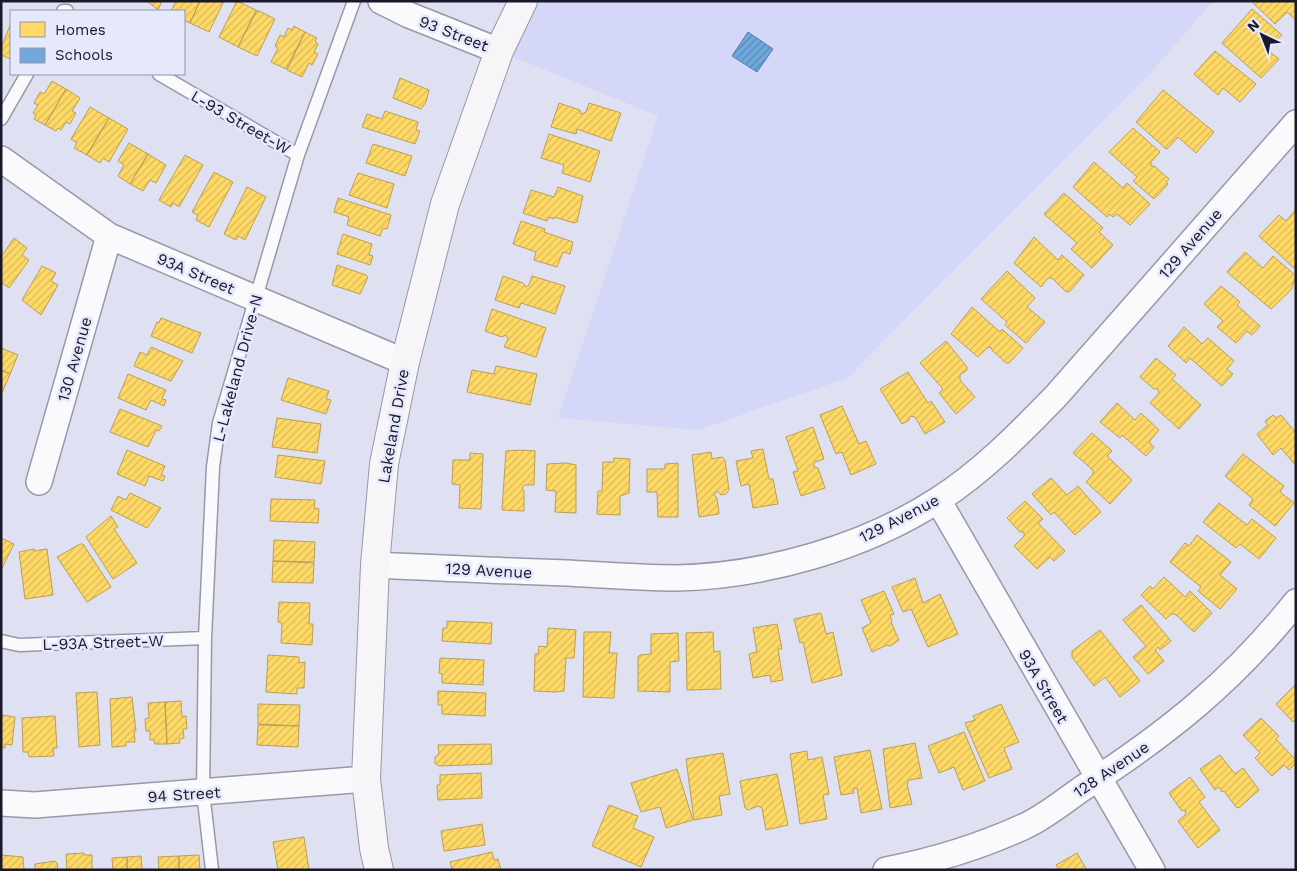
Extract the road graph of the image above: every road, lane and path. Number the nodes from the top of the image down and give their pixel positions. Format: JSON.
{"nodes":[{"id":1,"x":354,"y":1,"type":"edge"},
{"id":2,"x":382,"y":1,"type":"edge"},
{"id":3,"x":523,"y":1,"type":"edge"},
{"id":4,"x":499,"y":50,"type":"junction"},
{"id":5,"x":26,"y":75,"type":"edge"},
{"id":6,"x":161,"y":75,"type":"edge"},
{"id":7,"x":1,"y":119,"type":"edge"},
{"id":8,"x":1296,"y":123,"type":"edge"},
{"id":9,"x":298,"y":155,"type":"junction"},
{"id":10,"x":1,"y":159,"type":"edge"},
{"id":11,"x":109,"y":236,"type":"junction"},
{"id":12,"x":256,"y":299,"type":"junction"},
{"id":13,"x":405,"y":362,"type":"junction"},
{"id":14,"x":39,"y":482,"type":"dead end"},
{"id":15,"x":938,"y":500,"type":"junction"},
{"id":16,"x":375,"y":565,"type":"junction"},
{"id":17,"x":1296,"y":602,"type":"edge"},
{"id":18,"x":205,"y":638,"type":"junction"},
{"id":19,"x":1,"y":640,"type":"edge"},
{"id":20,"x":366,"y":779,"type":"junction"},
{"id":21,"x":1098,"y":779,"type":"junction"},
{"id":22,"x":203,"y":792,"type":"junction"},
{"id":23,"x":1,"y":803,"type":"edge"},
{"id":24,"x":212,"y":870,"type":"edge"},
{"id":25,"x":379,"y":870,"type":"edge"},
{"id":26,"x":886,"y":870,"type":"edge"},
{"id":27,"x":1152,"y":870,"type":"edge"}],
"edges":[{"from":1,"to":9,"type":"lane","name":"L-Lakeland Drive-N"},
{"from":2,"to":4,"type":"street","name":"93 Street"},
{"from":3,"to":4,"type":"street","name":"Lakeland Drive"},
{"from":4,"to":13,"type":"street","name":"Lakeland Drive"},
{"from":5,"to":7,"type":"lane"},
{"from":6,"to":9,"type":"lane","name":"L-93 Street-W"},
{"from":8,"to":15,"type":"street","name":"129 Avenue"},
{"from":9,"to":12,"type":"lane","name":"L-Lakeland Drive-N"},
{"from":10,"to":11,"type":"street","name":"93A Street"},
{"from":11,"to":12,"type":"street","name":"93A Street"},
{"from":11,"to":14,"type":"street","name":"130 Avenue"},
{"from":12,"to":13,"type":"street","name":"93A Street"},
{"from":12,"to":18,"type":"lane","name":"L-Lakeland Drive-N"},
{"from":13,"to":16,"type":"street","name":"Lakeland Drive"},
{"from":15,"to":16,"type":"street","name":"129 Avenue"},
{"from":15,"to":21,"type":"street","name":"93A Street"},
{"from":16,"to":20,"type":"street","name":"Lakeland Drive"},
{"from":17,"to":21,"type":"street","name":"128 Avenue"},
{"from":18,"to":19,"type":"lane","name":"L-93A Street-W"},
{"from":18,"to":22,"type":"lane","name":"L-Lakeland Drive-N"},
{"from":20,"to":22,"type":"street","name":"94 Street"},
{"from":20,"to":25,"type":"street","name":"Lakeland Drive"},
{"from":21,"to":26,"type":"street","name":"128 Avenue"},
{"from":21,"to":27,"type":"street","name":"93A Street"},
{"from":22,"to":23,"type":"street","name":"94 Street"},
{"from":22,"to":24,"type":"lane","name":"L-Lakeland Drive-N"}]}
